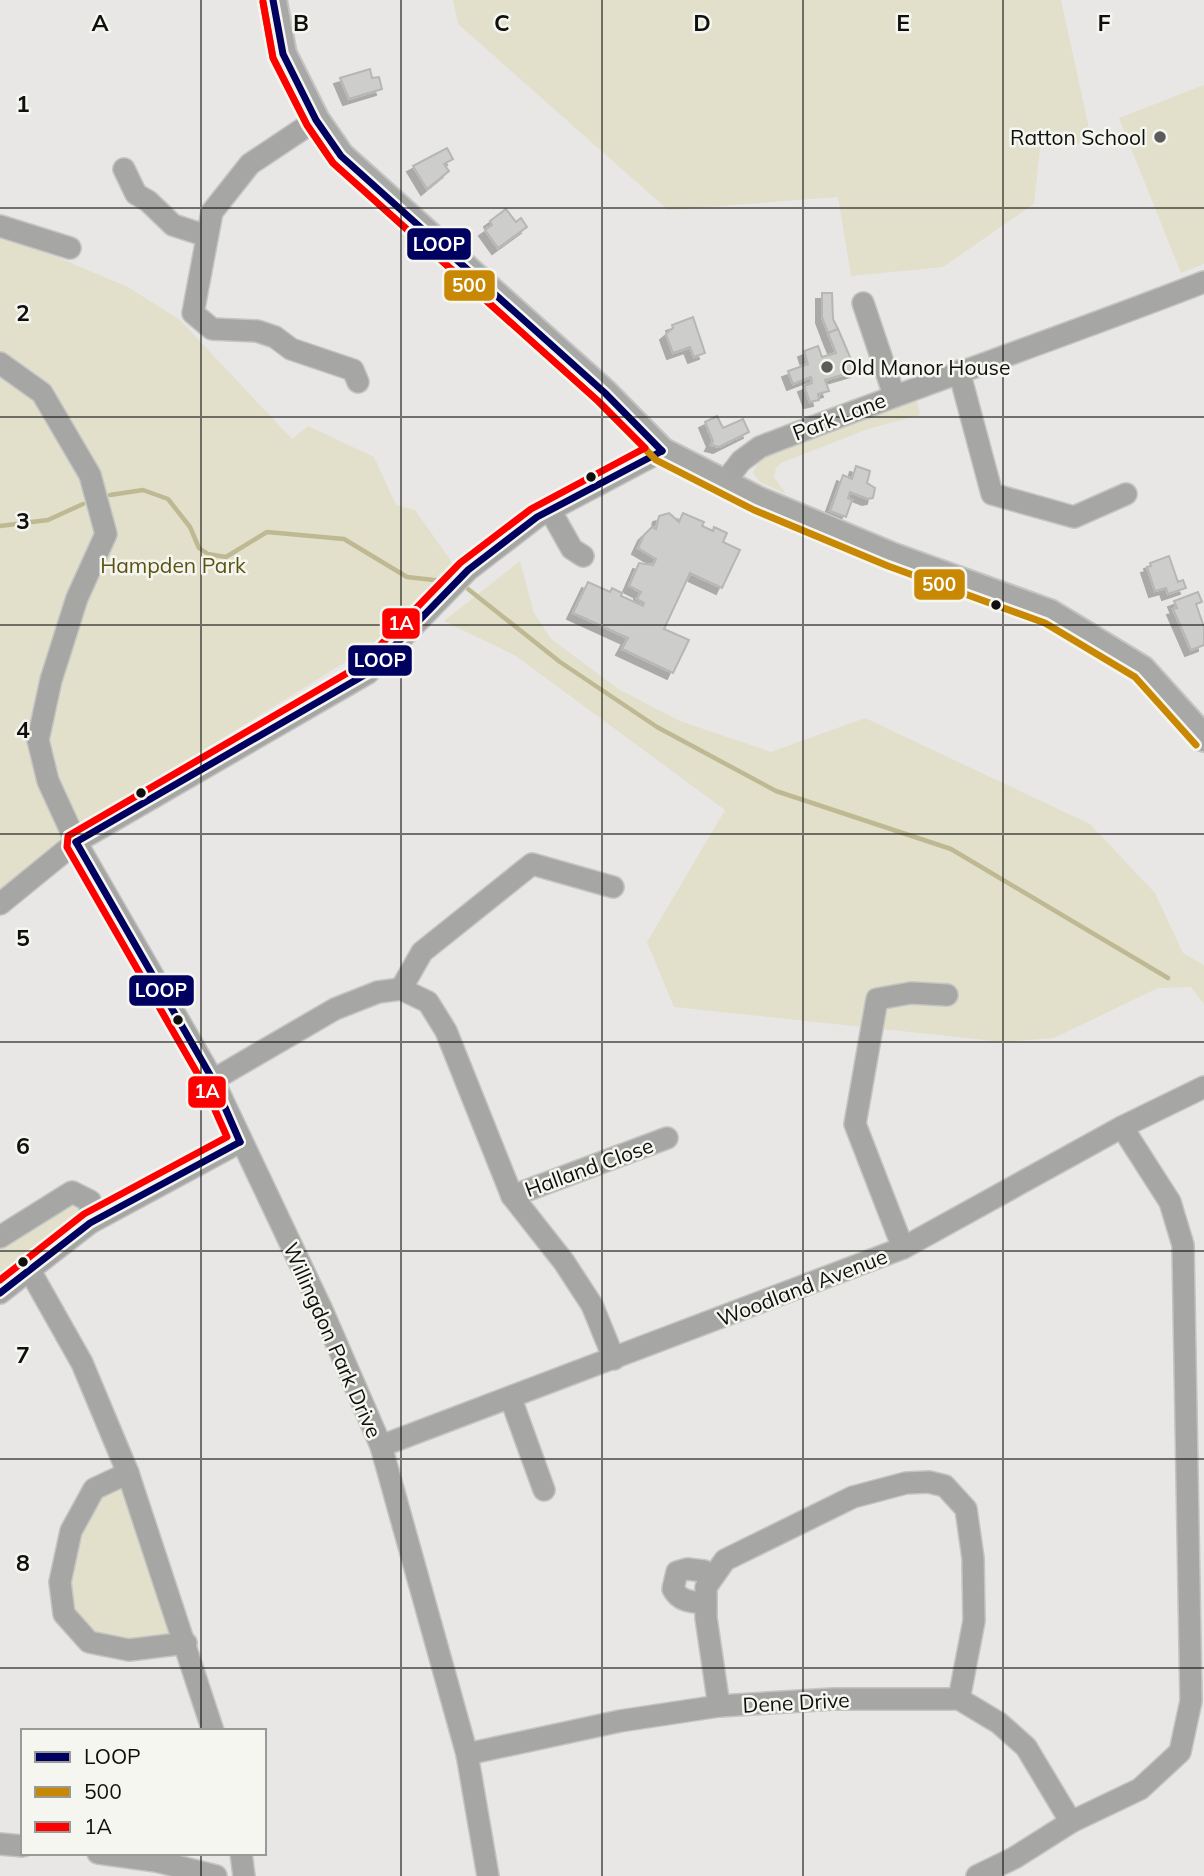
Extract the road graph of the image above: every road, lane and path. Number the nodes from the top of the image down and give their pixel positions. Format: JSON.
{"nodes":[{"id":1,"x":273,"y":0,"type":"edge"},
{"id":2,"x":316,"y":120,"type":"junction"},
{"id":3,"x":124,"y":169,"type":"dead end"},
{"id":4,"x":0,"y":226,"type":"edge"},
{"id":5,"x":207,"y":236,"type":"junction"},
{"id":6,"x":70,"y":248,"type":"dead end"},
{"id":7,"x":1204,"y":282,"type":"edge"},
{"id":8,"x":863,"y":303,"type":"dead end"},
{"id":9,"x":0,"y":363,"type":"edge"},
{"id":10,"x":959,"y":371,"type":"junction"},
{"id":11,"x":358,"y":382,"type":"dead end"},
{"id":12,"x":894,"y":395,"type":"junction"},
{"id":13,"x":662,"y":450,"type":"junction"},
{"id":14,"x":724,"y":483,"type":"junction"},
{"id":15,"x":1126,"y":494,"type":"dead end"},
{"id":16,"x":550,"y":510,"type":"junction"},
{"id":17,"x":583,"y":556,"type":"dead end"},
{"id":18,"x":1204,"y":738,"type":"edge"},
{"id":19,"x":76,"y":842,"type":"junction"},
{"id":20,"x":613,"y":887,"type":"dead end"},
{"id":21,"x":0,"y":904,"type":"edge"},
{"id":22,"x":401,"y":989,"type":"junction"},
{"id":23,"x":947,"y":995,"type":"dead end"},
{"id":24,"x":213,"y":1080,"type":"junction"},
{"id":25,"x":1204,"y":1087,"type":"edge"},
{"id":26,"x":1122,"y":1127,"type":"junction"},
{"id":27,"x":667,"y":1138,"type":"dead end"},
{"id":28,"x":240,"y":1142,"type":"junction"},
{"id":29,"x":512,"y":1196,"type":"junction"},
{"id":30,"x":90,"y":1223,"type":"junction"},
{"id":31,"x":0,"y":1237,"type":"edge"},
{"id":32,"x":903,"y":1248,"type":"junction"},
{"id":33,"x":29,"y":1269,"type":"junction"},
{"id":34,"x":0,"y":1293,"type":"edge"},
{"id":35,"x":614,"y":1359,"type":"junction"},
{"id":36,"x":511,"y":1399,"type":"junction"},
{"id":37,"x":381,"y":1446,"type":"junction"},
{"id":38,"x":128,"y":1473,"type":"junction"},
{"id":39,"x":544,"y":1490,"type":"dead end"},
{"id":40,"x":710,"y":1578,"type":"junction"},
{"id":41,"x":706,"y":1603,"type":"junction"},
{"id":42,"x":186,"y":1643,"type":"junction"},
{"id":43,"x":959,"y":1699,"type":"junction"},
{"id":44,"x":719,"y":1706,"type":"junction"},
{"id":45,"x":212,"y":1729,"type":"edge"},
{"id":46,"x":467,"y":1754,"type":"junction"},
{"id":47,"x":1071,"y":1822,"type":"junction"},
{"id":48,"x":0,"y":1844,"type":"edge"},
{"id":49,"x":21,"y":1846,"type":"edge"},
{"id":50,"x":112,"y":1855,"type":"edge"},
{"id":51,"x":241,"y":1855,"type":"edge"},
{"id":52,"x":216,"y":1876,"type":"edge"},
{"id":53,"x":244,"y":1876,"type":"edge"},
{"id":54,"x":488,"y":1876,"type":"edge"},
{"id":55,"x":977,"y":1876,"type":"edge"}],
"edges":[{"from":1,"to":2,"type":"main road"},
{"from":2,"to":5,"type":"street"},
{"from":2,"to":13,"type":"main road"},
{"from":3,"to":5,"type":"street"},
{"from":4,"to":6,"type":"street"},
{"from":5,"to":11,"type":"street"},
{"from":7,"to":10,"type":"street","name":"Park Lane"},
{"from":8,"to":12,"type":"street"},
{"from":9,"to":19,"type":"street","name":"Willingdon Park Drive"},
{"from":10,"to":12,"type":"street","name":"Park Lane"},
{"from":10,"to":15,"type":"street"},
{"from":12,"to":14,"type":"street","name":"Park Lane"},
{"from":13,"to":14,"type":"main road"},
{"from":13,"to":16,"type":"street"},
{"from":14,"to":18,"type":"main road"},
{"from":16,"to":17,"type":"street"},
{"from":16,"to":19,"type":"street"},
{"from":19,"to":21,"type":"street"},
{"from":19,"to":24,"type":"street","name":"Willingdon Park Drive"},
{"from":20,"to":22,"type":"street"},
{"from":22,"to":24,"type":"street"},
{"from":22,"to":29,"type":"street"},
{"from":23,"to":32,"type":"street"},
{"from":24,"to":28,"type":"street","name":"Willingdon Park Drive"},
{"from":25,"to":26,"type":"street","name":"Woodland Avenue"},
{"from":26,"to":32,"type":"street","name":"Woodland Avenue"},
{"from":26,"to":47,"type":"street"},
{"from":27,"to":29,"type":"street","name":"Halland Close"},
{"from":28,"to":30,"type":"street"},
{"from":28,"to":37,"type":"street","name":"Willingdon Park Drive"},
{"from":29,"to":35,"type":"street"},
{"from":30,"to":31,"type":"street"},
{"from":30,"to":33,"type":"street"},
{"from":32,"to":35,"type":"street","name":"Woodland Avenue"},
{"from":33,"to":34,"type":"street"},
{"from":33,"to":38,"type":"street"},
{"from":35,"to":36,"type":"street","name":"Woodland Avenue"},
{"from":36,"to":37,"type":"street","name":"Woodland Avenue"},
{"from":36,"to":39,"type":"street"},
{"from":37,"to":46,"type":"street","name":"Willingdon Park Drive"},
{"from":38,"to":42,"type":"street"},
{"from":38,"to":42,"type":"street"},
{"from":40,"to":41,"type":"street"},
{"from":40,"to":41,"type":"street"},
{"from":40,"to":43,"type":"street"},
{"from":41,"to":44,"type":"street"},
{"from":42,"to":45,"type":"street"},
{"from":43,"to":44,"type":"street","name":"Dene Drive"},
{"from":43,"to":47,"type":"street"},
{"from":44,"to":46,"type":"street","name":"Dene Drive"},
{"from":46,"to":54,"type":"street","name":"Willingdon Park Drive"},
{"from":47,"to":55,"type":"street"},
{"from":48,"to":49,"type":"street"},
{"from":50,"to":52,"type":"street"},
{"from":51,"to":53,"type":"street"}]}
